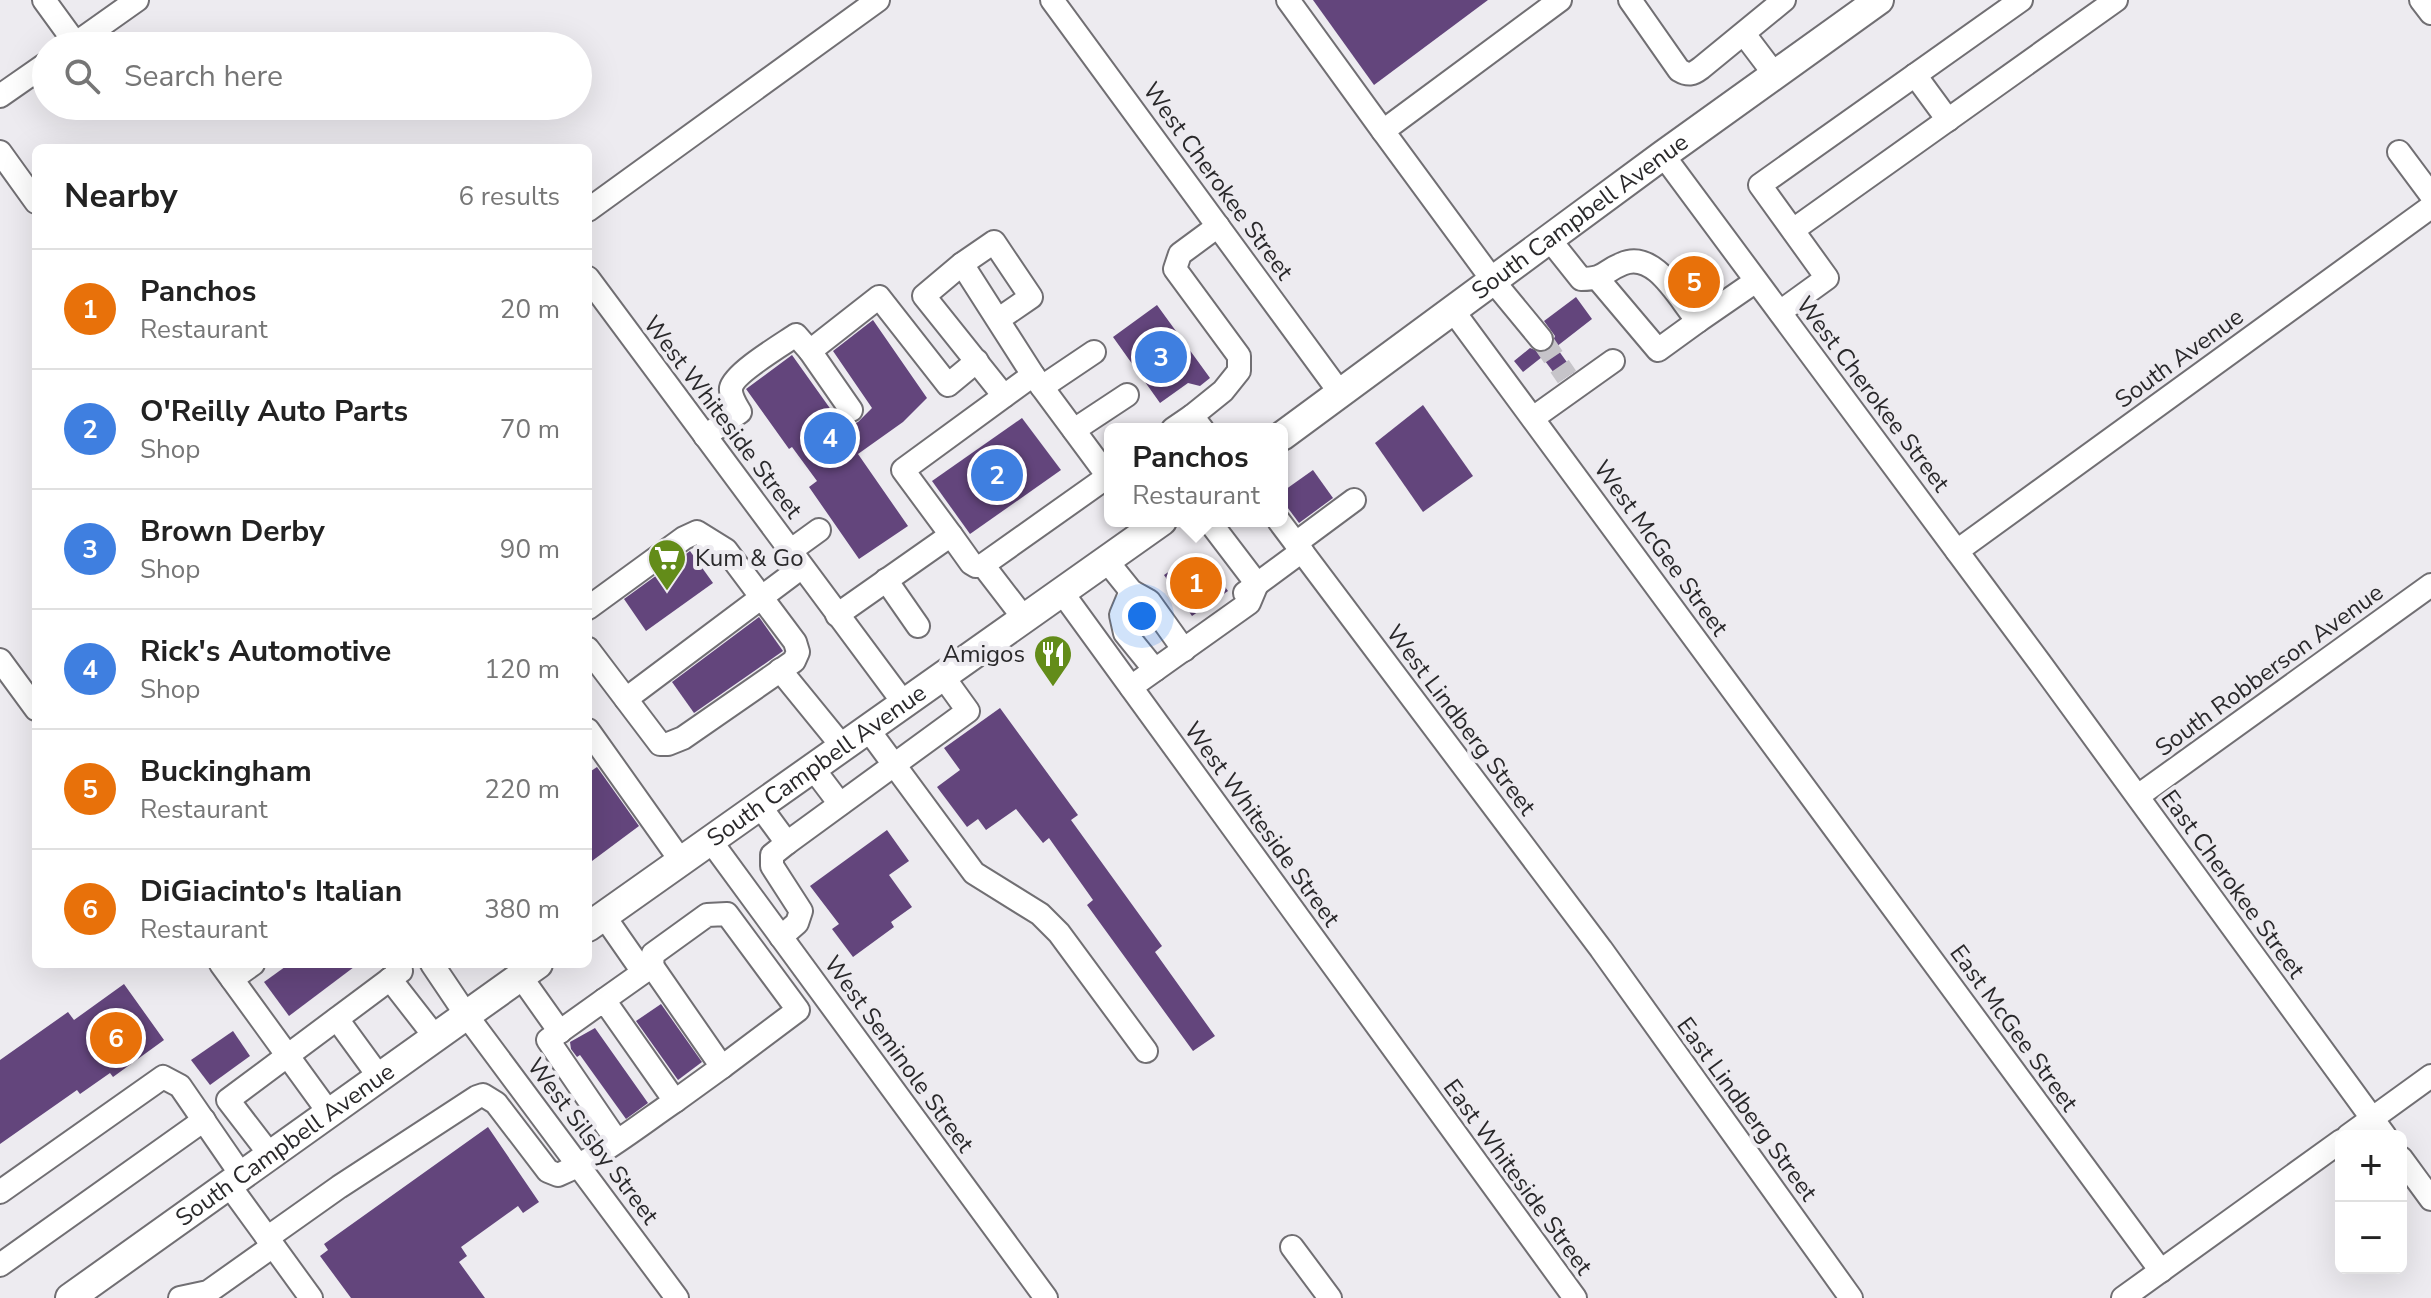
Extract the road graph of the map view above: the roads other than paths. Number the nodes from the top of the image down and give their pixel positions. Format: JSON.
{"nodes":[{"id":1,"x":44,"y":0,"type":"edge"},
{"id":2,"x":137,"y":0,"type":"edge"},
{"id":3,"x":878,"y":0,"type":"edge"},
{"id":4,"x":1052,"y":0,"type":"edge"},
{"id":5,"x":1288,"y":0,"type":"edge"},
{"id":6,"x":1630,"y":0,"type":"edge"},
{"id":7,"x":1784,"y":0,"type":"edge"},
{"id":8,"x":1879,"y":0,"type":"edge"},
{"id":9,"x":2021,"y":0,"type":"edge"},
{"id":10,"x":2421,"y":0,"type":"edge"},
{"id":11,"x":1556,"y":1,"type":"edge"},
{"id":12,"x":2107,"y":3,"type":"edge"},
{"id":13,"x":2431,"y":13,"type":"edge"},
{"id":14,"x":65,"y":32,"type":"edge"},
{"id":15,"x":92,"y":32,"type":"edge"},
{"id":16,"x":1744,"y":34,"type":"junction"},
{"id":17,"x":32,"y":74,"type":"edge"},
{"id":18,"x":1775,"y":75,"type":"junction"},
{"id":19,"x":1915,"y":75,"type":"junction"},
{"id":20,"x":0,"y":96,"type":"edge"},
{"id":21,"x":1948,"y":120,"type":"junction"},
{"id":22,"x":1383,"y":131,"type":"junction"},
{"id":23,"x":0,"y":152,"type":"edge"},
{"id":24,"x":2399,"y":152,"type":"dead end"},
{"id":25,"x":1663,"y":155,"type":"junction"},
{"id":26,"x":2431,"y":195,"type":"edge"},
{"id":27,"x":32,"y":196,"type":"edge"},
{"id":28,"x":592,"y":207,"type":"edge"},
{"id":29,"x":2431,"y":207,"type":"edge"},
{"id":30,"x":1218,"y":226,"type":"junction"},
{"id":31,"x":1793,"y":230,"type":"junction"},
{"id":32,"x":1550,"y":240,"type":"junction"},
{"id":33,"x":962,"y":264,"type":"junction"},
{"id":34,"x":1598,"y":279,"type":"junction"},
{"id":35,"x":1756,"y":281,"type":"junction"},
{"id":36,"x":1494,"y":282,"type":"junction"},
{"id":37,"x":592,"y":283,"type":"edge"},
{"id":38,"x":1454,"y":312,"type":"junction"},
{"id":39,"x":1780,"y":312,"type":"junction"},
{"id":40,"x":999,"y":319,"type":"junction"},
{"id":41,"x":1698,"y":321,"type":"junction"},
{"id":42,"x":1541,"y":339,"type":"tunnel mouth"},
{"id":43,"x":810,"y":351,"type":"junction"},
{"id":44,"x":1094,"y":352,"type":"dead end"},
{"id":45,"x":977,"y":361,"type":"junction"},
{"id":46,"x":1613,"y":361,"type":"dead end"},
{"id":47,"x":1038,"y":381,"type":"junction"},
{"id":48,"x":1341,"y":394,"type":"junction"},
{"id":49,"x":1127,"y":395,"type":"dead end"},
{"id":50,"x":1004,"y":396,"type":"junction"},
{"id":51,"x":851,"y":410,"type":"dead end"},
{"id":52,"x":1533,"y":418,"type":"junction"},
{"id":53,"x":1191,"y":423,"type":"edge"},
{"id":54,"x":1074,"y":430,"type":"junction"},
{"id":55,"x":1288,"y":432,"type":"edge"},
{"id":56,"x":705,"y":436,"type":"junction"},
{"id":57,"x":1104,"y":470,"type":"edge"},
{"id":58,"x":1104,"y":480,"type":"edge"},
{"id":59,"x":1354,"y":500,"type":"dead end"},
{"id":60,"x":1146,"y":527,"type":"edge"},
{"id":61,"x":1214,"y":527,"type":"edge"},
{"id":62,"x":1284,"y":527,"type":"edge"},
{"id":63,"x":819,"y":530,"type":"dead end"},
{"id":64,"x":951,"y":535,"type":"junction"},
{"id":65,"x":1299,"y":547,"type":"junction"},
{"id":66,"x":1957,"y":551,"type":"junction"},
{"id":67,"x":796,"y":559,"type":"junction"},
{"id":68,"x":1106,"y":560,"type":"junction"},
{"id":69,"x":983,"y":565,"type":"junction"},
{"id":70,"x":886,"y":580,"type":"junction"},
{"id":71,"x":1257,"y":584,"type":"junction"},
{"id":72,"x":2431,"y":585,"type":"edge"},
{"id":73,"x":1061,"y":591,"type":"junction"},
{"id":74,"x":1131,"y":591,"type":"junction"},
{"id":75,"x":761,"y":596,"type":"junction"},
{"id":76,"x":592,"y":605,"type":"edge"},
{"id":77,"x":837,"y":615,"type":"junction"},
{"id":78,"x":1023,"y":617,"type":"junction"},
{"id":79,"x":918,"y":626,"type":"dead end"},
{"id":80,"x":1189,"y":646,"type":"junction"},
{"id":81,"x":592,"y":654,"type":"edge"},
{"id":82,"x":0,"y":660,"type":"edge"},
{"id":83,"x":2040,"y":663,"type":"joint"},
{"id":84,"x":780,"y":670,"type":"junction"},
{"id":85,"x":1155,"y":670,"type":"junction"},
{"id":86,"x":942,"y":675,"type":"junction"},
{"id":87,"x":1131,"y":687,"type":"junction"},
{"id":88,"x":626,"y":699,"type":"junction"},
{"id":89,"x":903,"y":702,"type":"junction"},
{"id":90,"x":32,"y":704,"type":"edge"},
{"id":91,"x":867,"y":728,"type":"junction"},
{"id":92,"x":592,"y":742,"type":"edge"},
{"id":93,"x":842,"y":746,"type":"junction"},
{"id":94,"x":894,"y":765,"type":"junction"},
{"id":95,"x":812,"y":767,"type":"junction"},
{"id":96,"x":2138,"y":796,"type":"junction"},
{"id":97,"x":840,"y":804,"type":"junction"},
{"id":98,"x":759,"y":805,"type":"junction"},
{"id":99,"x":1826,"y":815,"type":"joint"},
{"id":100,"x":710,"y":840,"type":"junction"},
{"id":101,"x":787,"y":843,"type":"junction"},
{"id":102,"x":681,"y":861,"type":"junction"},
{"id":103,"x":596,"y":922,"type":"edge"},
{"id":104,"x":781,"y":937,"type":"junction"},
{"id":105,"x":1601,"y":949,"type":"joint"},
{"id":106,"x":435,"y":968,"type":"edge"},
{"id":107,"x":531,"y":968,"type":"edge"},
{"id":108,"x":648,"y":969,"type":"junction"},
{"id":109,"x":226,"y":972,"type":"edge"},
{"id":110,"x":393,"y":972,"type":"edge"},
{"id":111,"x":822,"y":993,"type":"junction"},
{"id":112,"x":604,"y":1000,"type":"junction"},
{"id":113,"x":798,"y":1010,"type":"junction"},
{"id":114,"x":467,"y":1016,"type":"junction"},
{"id":115,"x":337,"y":1019,"type":"junction"},
{"id":116,"x":560,"y":1032,"type":"junction"},
{"id":117,"x":436,"y":1038,"type":"junction"},
{"id":118,"x":1146,"y":1051,"type":"dead end"},
{"id":119,"x":287,"y":1055,"type":"junction"},
{"id":120,"x":722,"y":1067,"type":"junction"},
{"id":121,"x":2431,"y":1076,"type":"edge"},
{"id":122,"x":380,"y":1078,"type":"junction"},
{"id":123,"x":515,"y":1080,"type":"junction"},
{"id":124,"x":1420,"y":1087,"type":"joint"},
{"id":125,"x":491,"y":1098,"type":"junction"},
{"id":126,"x":675,"y":1101,"type":"junction"},
{"id":127,"x":330,"y":1114,"type":"junction"},
{"id":128,"x":204,"y":1120,"type":"junction"},
{"id":129,"x":2378,"y":1127,"type":"edge"},
{"id":130,"x":617,"y":1141,"type":"junction"},
{"id":131,"x":2335,"y":1145,"type":"edge"},
{"id":132,"x":271,"y":1156,"type":"junction"},
{"id":133,"x":579,"y":1166,"type":"junction"},
{"id":134,"x":2407,"y":1166,"type":"edge"},
{"id":135,"x":236,"y":1180,"type":"junction"},
{"id":136,"x":0,"y":1192,"type":"edge"},
{"id":137,"x":2431,"y":1199,"type":"edge"},
{"id":138,"x":270,"y":1242,"type":"junction"},
{"id":139,"x":1292,"y":1247,"type":"dead end"},
{"id":140,"x":0,"y":1265,"type":"edge"},
{"id":141,"x":2161,"y":1271,"type":"junction"},
{"id":142,"x":70,"y":1298,"type":"edge"},
{"id":143,"x":180,"y":1298,"type":"edge"},
{"id":144,"x":311,"y":1298,"type":"edge"},
{"id":145,"x":677,"y":1298,"type":"edge"},
{"id":146,"x":1046,"y":1298,"type":"edge"},
{"id":147,"x":1330,"y":1298,"type":"edge"},
{"id":148,"x":1575,"y":1298,"type":"edge"},
{"id":149,"x":1851,"y":1298,"type":"edge"},
{"id":150,"x":2123,"y":1298,"type":"edge"}],
"edges":[{"from":1,"to":14,"type":"street"},
{"from":2,"to":15,"type":"street"},
{"from":3,"to":28,"type":"street"},
{"from":4,"to":30,"type":"street","name":"West Cherokee Street"},
{"from":5,"to":22,"type":"street"},
{"from":6,"to":16,"type":"street"},
{"from":7,"to":16,"type":"street"},
{"from":8,"to":18,"type":"main road","name":"South Campbell Avenue"},
{"from":9,"to":19,"type":"street"},
{"from":10,"to":13,"type":"street"},
{"from":11,"to":22,"type":"street"},
{"from":12,"to":21,"type":"street"},
{"from":16,"to":18,"type":"street"},
{"from":17,"to":20,"type":"street"},
{"from":18,"to":25,"type":"main road","name":"South Campbell Avenue"},
{"from":19,"to":21,"type":"street"},
{"from":19,"to":31,"type":"street"},
{"from":21,"to":31,"type":"street"},
{"from":22,"to":36,"type":"street"},
{"from":23,"to":27,"type":"street"},
{"from":24,"to":26,"type":"street"},
{"from":25,"to":32,"type":"main road","name":"South Campbell Avenue"},
{"from":25,"to":35,"type":"street","name":"West Cherokee Street"},
{"from":29,"to":66,"type":"street","name":"South Avenue"},
{"from":30,"to":48,"type":"street","name":"West Cherokee Street"},
{"from":30,"to":53,"type":"street"},
{"from":31,"to":39,"type":"street"},
{"from":32,"to":34,"type":"street"},
{"from":32,"to":36,"type":"main road","name":"South Campbell Avenue"},
{"from":33,"to":40,"type":"street"},
{"from":33,"to":40,"type":"street"},
{"from":33,"to":45,"type":"street"},
{"from":34,"to":41,"type":"street"},
{"from":34,"to":41,"type":"street"},
{"from":35,"to":39,"type":"street","name":"West Cherokee Street"},
{"from":35,"to":41,"type":"street"},
{"from":36,"to":38,"type":"main road","name":"South Campbell Avenue"},
{"from":36,"to":42,"type":"street"},
{"from":37,"to":56,"type":"street","name":"West Whiteside Street"},
{"from":38,"to":48,"type":"main road","name":"South Campbell Avenue"},
{"from":38,"to":52,"type":"street","name":"West McGee Street"},
{"from":39,"to":66,"type":"street","name":"West Cherokee Street"},
{"from":40,"to":47,"type":"street"},
{"from":43,"to":45,"type":"street"},
{"from":43,"to":51,"type":"street"},
{"from":43,"to":56,"type":"street"},
{"from":44,"to":47,"type":"street"},
{"from":45,"to":50,"type":"street"},
{"from":46,"to":52,"type":"street"},
{"from":47,"to":50,"type":"street"},
{"from":47,"to":54,"type":"street"},
{"from":48,"to":55,"type":"main road","name":"South Campbell Avenue"},
{"from":49,"to":54,"type":"street"},
{"from":50,"to":64,"type":"street"},
{"from":52,"to":99,"type":"street","name":"West McGee Street"},
{"from":54,"to":57,"type":"street"},
{"from":56,"to":67,"type":"street","name":"West Whiteside Street"},
{"from":58,"to":69,"type":"street"},
{"from":59,"to":65,"type":"street"},
{"from":60,"to":68,"type":"main road","name":"South Campbell Avenue"},
{"from":61,"to":71,"type":"street"},
{"from":62,"to":65,"type":"street","name":"West Lindberg Street"},
{"from":63,"to":67,"type":"street"},
{"from":64,"to":69,"type":"street"},
{"from":64,"to":70,"type":"street"},
{"from":65,"to":71,"type":"street"},
{"from":65,"to":105,"type":"street","name":"West Lindberg Street"},
{"from":66,"to":83,"type":"street","name":"West Cherokee Street"},
{"from":67,"to":75,"type":"street"},
{"from":67,"to":77,"type":"street","name":"West Whiteside Street"},
{"from":68,"to":73,"type":"main road","name":"South Campbell Avenue"},
{"from":68,"to":74,"type":"street"},
{"from":69,"to":78,"type":"street"},
{"from":70,"to":77,"type":"street"},
{"from":70,"to":79,"type":"street"},
{"from":71,"to":80,"type":"street"},
{"from":72,"to":96,"type":"street","name":"South Robberson Avenue"},
{"from":73,"to":78,"type":"main road","name":"South Campbell Avenue"},
{"from":73,"to":87,"type":"street","name":"West Whiteside Street"},
{"from":74,"to":80,"type":"street"},
{"from":74,"to":85,"type":"street"},
{"from":75,"to":76,"type":"street"},
{"from":75,"to":84,"type":"street"},
{"from":75,"to":88,"type":"street"},
{"from":77,"to":89,"type":"street","name":"West Whiteside Street"},
{"from":78,"to":86,"type":"main road","name":"South Campbell Avenue"},
{"from":80,"to":85,"type":"street"},
{"from":81,"to":88,"type":"street"},
{"from":82,"to":90,"type":"street"},
{"from":83,"to":96,"type":"street","name":"East Cherokee Street"},
{"from":84,"to":88,"type":"street"},
{"from":84,"to":93,"type":"street"},
{"from":85,"to":87,"type":"street"},
{"from":86,"to":89,"type":"main road","name":"South Campbell Avenue"},
{"from":86,"to":94,"type":"street"},
{"from":87,"to":124,"type":"street","name":"West Whiteside Street"},
{"from":89,"to":91,"type":"main road","name":"South Campbell Avenue"},
{"from":91,"to":93,"type":"main road","name":"South Campbell Avenue"},
{"from":91,"to":94,"type":"street"},
{"from":92,"to":102,"type":"street"},
{"from":93,"to":95,"type":"main road","name":"South Campbell Avenue"},
{"from":94,"to":97,"type":"street"},
{"from":94,"to":118,"type":"street"},
{"from":95,"to":97,"type":"street"},
{"from":95,"to":98,"type":"main road","name":"South Campbell Avenue"},
{"from":96,"to":129,"type":"street","name":"East Cherokee Street"},
{"from":97,"to":101,"type":"street"},
{"from":98,"to":100,"type":"main road","name":"South Campbell Avenue"},
{"from":98,"to":101,"type":"street"},
{"from":99,"to":141,"type":"street","name":"East McGee Street"},
{"from":100,"to":102,"type":"main road","name":"South Campbell Avenue"},
{"from":100,"to":104,"type":"street","name":"West Seminole Street"},
{"from":101,"to":104,"type":"street"},
{"from":102,"to":103,"type":"main road","name":"South Campbell Avenue"},
{"from":103,"to":108,"type":"street"},
{"from":104,"to":111,"type":"street","name":"West Seminole Street"},
{"from":105,"to":149,"type":"street","name":"East Lindberg Street"},
{"from":106,"to":114,"type":"street","name":"West Silsby Street"},
{"from":107,"to":114,"type":"main road","name":"South Campbell Avenue"},
{"from":107,"to":116,"type":"street"},
{"from":108,"to":112,"type":"street"},
{"from":108,"to":113,"type":"street"},
{"from":108,"to":120,"type":"street"},
{"from":109,"to":119,"type":"street"},
{"from":110,"to":115,"type":"street"},
{"from":110,"to":117,"type":"street"},
{"from":111,"to":113,"type":"street"},
{"from":111,"to":146,"type":"street","name":"West Seminole Street"},
{"from":112,"to":116,"type":"street"},
{"from":112,"to":126,"type":"street"},
{"from":113,"to":120,"type":"street"},
{"from":114,"to":117,"type":"main road","name":"South Campbell Avenue"},
{"from":114,"to":123,"type":"street","name":"West Silsby Street"},
{"from":115,"to":119,"type":"street"},
{"from":115,"to":122,"type":"street"},
{"from":116,"to":130,"type":"street"},
{"from":117,"to":122,"type":"main road","name":"South Campbell Avenue"},
{"from":119,"to":127,"type":"street"},
{"from":119,"to":132,"type":"street"},
{"from":120,"to":126,"type":"street"},
{"from":121,"to":129,"type":"street"},
{"from":122,"to":127,"type":"main road","name":"South Campbell Avenue"},
{"from":123,"to":125,"type":"street"},
{"from":123,"to":133,"type":"street","name":"West Silsby Street"},
{"from":124,"to":148,"type":"street","name":"East Whiteside Street"},
{"from":125,"to":133,"type":"street"},
{"from":125,"to":138,"type":"street"},
{"from":126,"to":130,"type":"street"},
{"from":127,"to":132,"type":"main road","name":"South Campbell Avenue"},
{"from":128,"to":135,"type":"street"},
{"from":128,"to":136,"type":"street"},
{"from":128,"to":140,"type":"street"},
{"from":130,"to":133,"type":"street"},
{"from":131,"to":141,"type":"street"},
{"from":132,"to":135,"type":"main road","name":"South Campbell Avenue"},
{"from":133,"to":145,"type":"street","name":"West Silsby Street"},
{"from":134,"to":137,"type":"street"},
{"from":135,"to":138,"type":"street"},
{"from":135,"to":142,"type":"main road","name":"South Campbell Avenue"},
{"from":138,"to":143,"type":"street"},
{"from":138,"to":144,"type":"street"},
{"from":139,"to":147,"type":"street"},
{"from":141,"to":150,"type":"street"}]}
